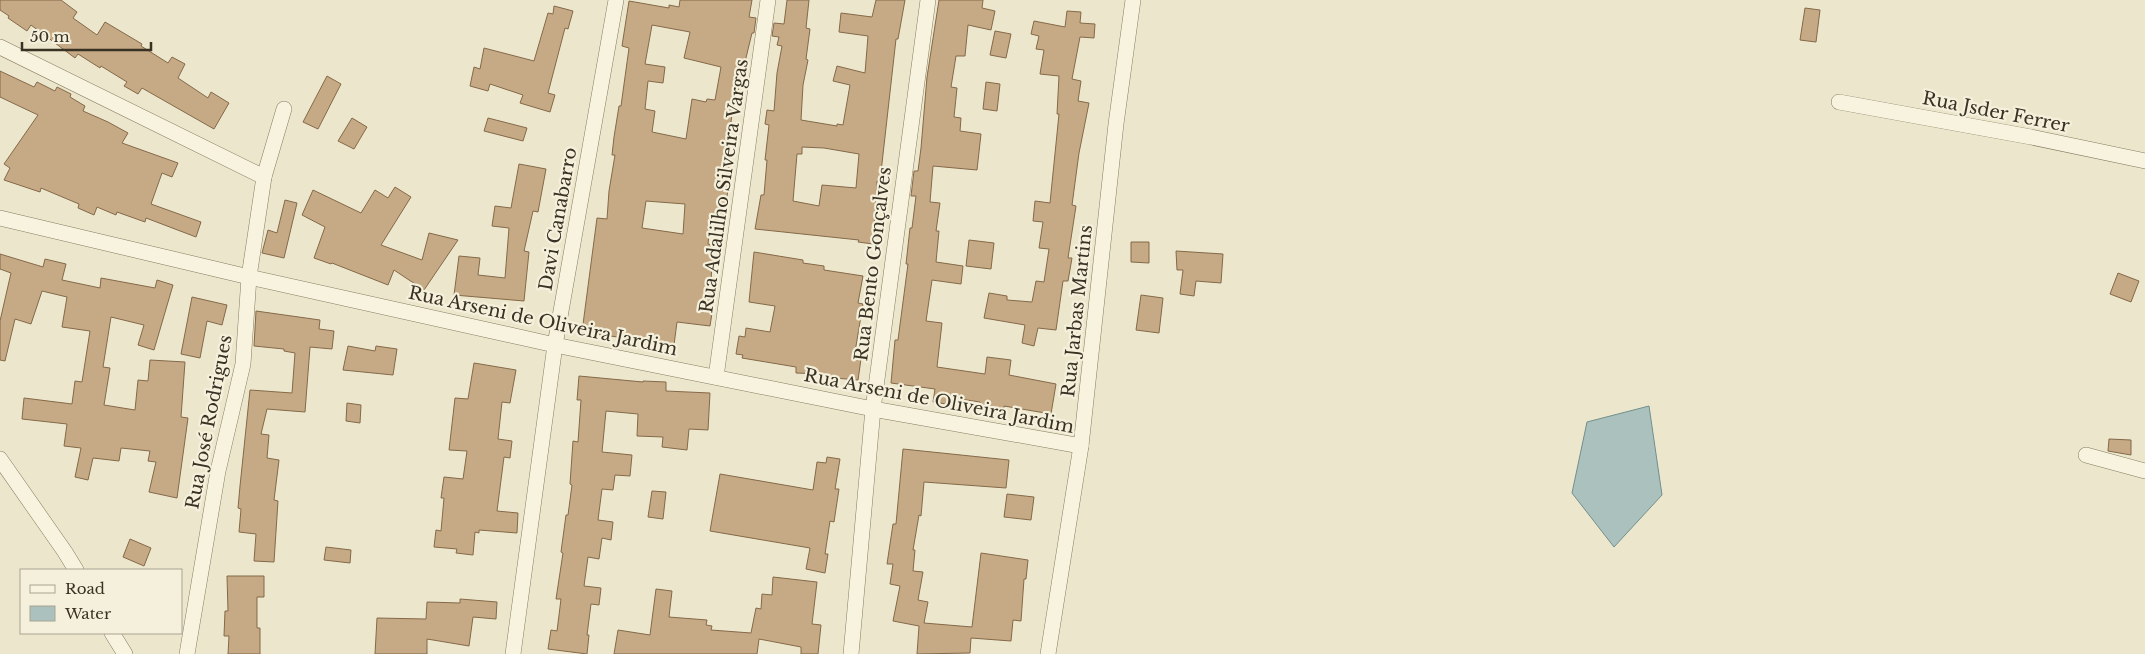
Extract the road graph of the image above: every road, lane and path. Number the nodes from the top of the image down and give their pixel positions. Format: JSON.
{"nodes":[{"id":1,"x":616,"y":0,"type":"edge"},
{"id":2,"x":768,"y":0,"type":"edge"},
{"id":3,"x":928,"y":0,"type":"edge"},
{"id":4,"x":1133,"y":0,"type":"edge"},
{"id":5,"x":0,"y":47,"type":"edge"},
{"id":6,"x":1839,"y":102,"type":"dead end"},
{"id":7,"x":284,"y":109,"type":"dead end"},
{"id":8,"x":2145,"y":161,"type":"edge"},
{"id":9,"x":264,"y":177,"type":"junction"},
{"id":10,"x":0,"y":218,"type":"edge"},
{"id":11,"x":249,"y":277,"type":"junction"},
{"id":12,"x":554,"y":345,"type":"junction"},
{"id":13,"x":716,"y":376,"type":"junction"},
{"id":14,"x":873,"y":409,"type":"junction"},
{"id":15,"x":1081,"y":446,"type":"junction"},
{"id":16,"x":2086,"y":455,"type":"dead end"},
{"id":17,"x":0,"y":460,"type":"edge"},
{"id":18,"x":2145,"y":472,"type":"edge"},
{"id":19,"x":75,"y":569,"type":"edge"},
{"id":20,"x":113,"y":634,"type":"edge"},
{"id":21,"x":125,"y":654,"type":"edge"},
{"id":22,"x":187,"y":654,"type":"edge"},
{"id":23,"x":514,"y":654,"type":"edge"},
{"id":24,"x":851,"y":654,"type":"edge"},
{"id":25,"x":1048,"y":654,"type":"edge"}],
"edges":[{"from":1,"to":12,"type":"street","name":"Davi Canabarro"},
{"from":2,"to":13,"type":"street","name":"Rua Adalilho Silveira Vargas"},
{"from":3,"to":14,"type":"street","name":"Rua Bento Gonçalves"},
{"from":4,"to":15,"type":"street","name":"Rua Jarbas Martins"},
{"from":5,"to":9,"type":"street"},
{"from":6,"to":8,"type":"street","name":"Rua Jsder Ferrer"},
{"from":7,"to":9,"type":"street","name":"Rua José Rodrigues"},
{"from":9,"to":11,"type":"street","name":"Rua José Rodrigues"},
{"from":10,"to":11,"type":"street","name":"Rua Arseni de Oliveira Jardim"},
{"from":11,"to":12,"type":"street","name":"Rua Arseni de Oliveira Jardim"},
{"from":11,"to":22,"type":"street","name":"Rua José Rodrigues"},
{"from":12,"to":13,"type":"street","name":"Rua Arseni de Oliveira Jardim"},
{"from":12,"to":23,"type":"street","name":"Davi Canabarro"},
{"from":13,"to":14,"type":"street","name":"Rua Arseni de Oliveira Jardim"},
{"from":14,"to":15,"type":"street","name":"Rua Arseni de Oliveira Jardim"},
{"from":14,"to":24,"type":"street","name":"Rua Bento Gonçalves"},
{"from":15,"to":25,"type":"street","name":"Rua Jarbas Martins"},
{"from":16,"to":18,"type":"street"},
{"from":17,"to":19,"type":"street"},
{"from":20,"to":21,"type":"street"}]}
